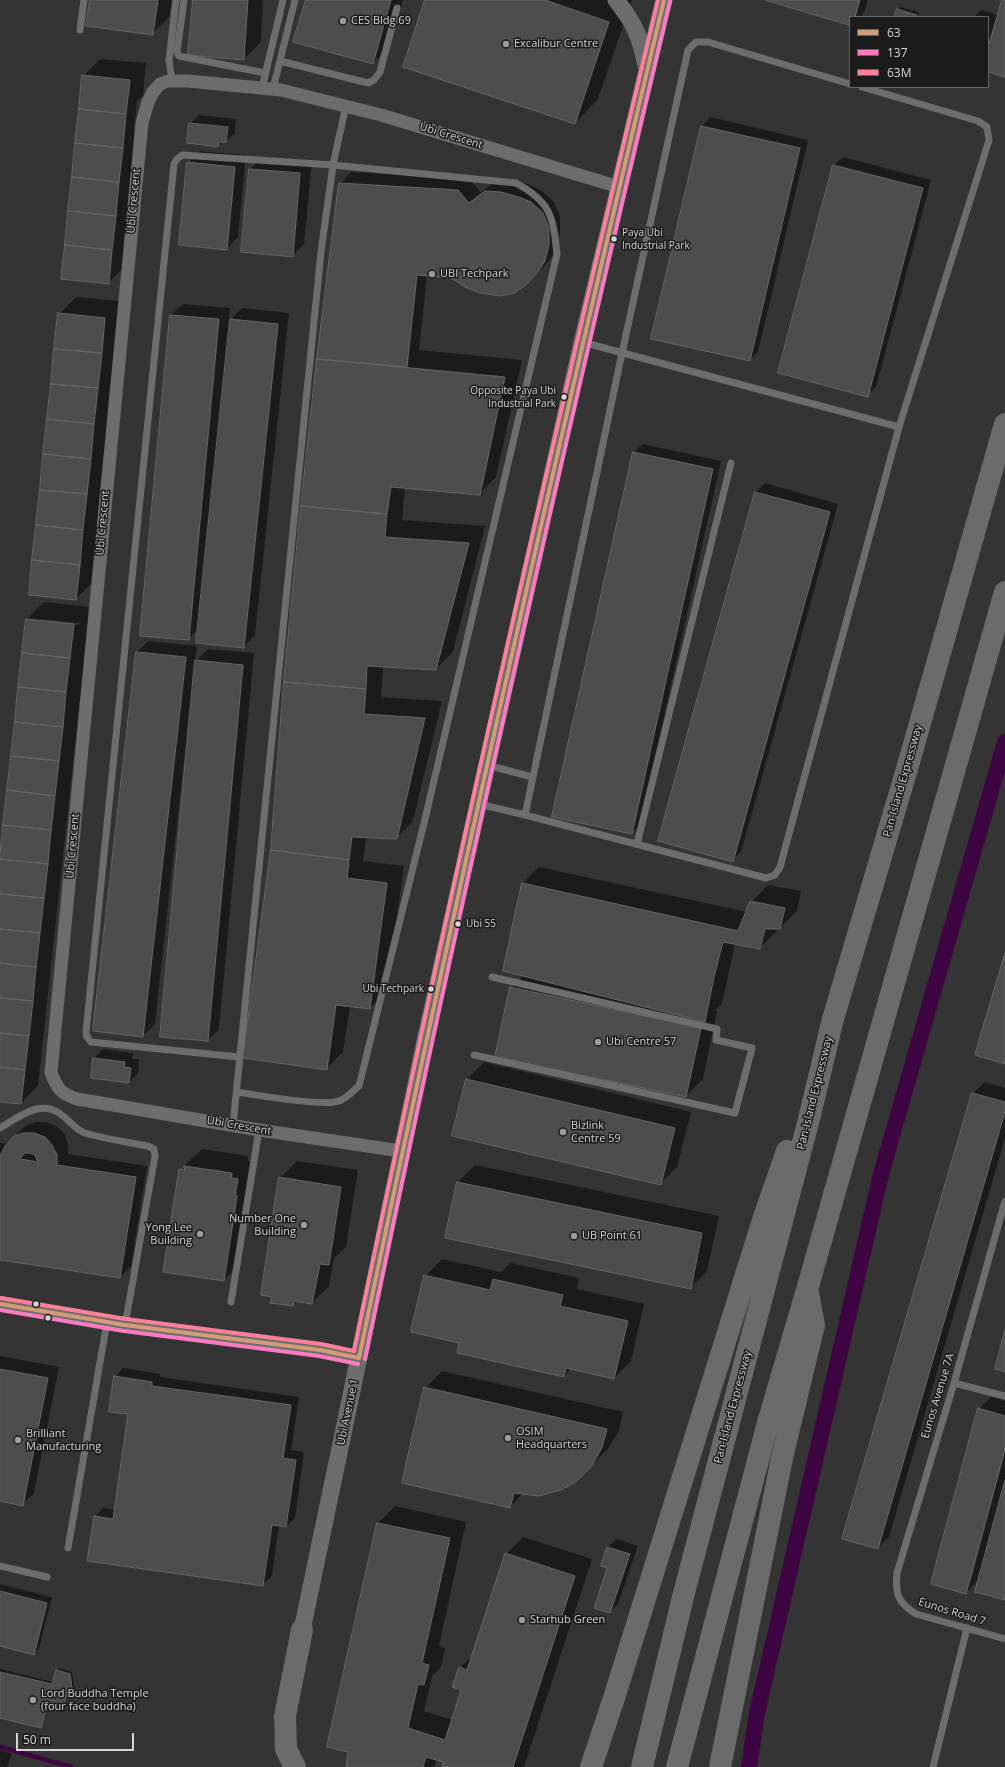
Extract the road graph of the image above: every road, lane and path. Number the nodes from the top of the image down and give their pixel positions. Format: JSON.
{"nodes":[{"id":1,"x":84,"y":0,"type":"edge"},
{"id":2,"x":176,"y":0,"type":"edge"},
{"id":3,"x":184,"y":0,"type":"edge"},
{"id":4,"x":283,"y":0,"type":"edge"},
{"id":5,"x":295,"y":0,"type":"edge"},
{"id":6,"x":616,"y":0,"type":"edge"},
{"id":7,"x":664,"y":0,"type":"edge"},
{"id":8,"x":397,"y":8,"type":"dead end"},
{"id":9,"x":80,"y":30,"type":"dead end"},
{"id":10,"x":280,"y":61,"type":"junction"},
{"id":11,"x":647,"y":70,"type":"junction"},
{"id":12,"x":265,"y":73,"type":"junction"},
{"id":13,"x":172,"y":80,"type":"junction"},
{"id":14,"x":849,"y":84,"type":"edge"},
{"id":15,"x":865,"y":88,"type":"edge"},
{"id":16,"x":268,"y":89,"type":"junction"},
{"id":17,"x":346,"y":105,"type":"junction"},
{"id":18,"x":333,"y":165,"type":"junction"},
{"id":19,"x":619,"y":187,"type":"junction"},
{"id":20,"x":582,"y":342,"type":"junction"},
{"id":21,"x":622,"y":353,"type":"junction"},
{"id":22,"x":1005,"y":424,"type":"edge"},
{"id":23,"x":899,"y":428,"type":"junction"},
{"id":24,"x":731,"y":463,"type":"dead end"},
{"id":25,"x":1005,"y":592,"type":"edge"},
{"id":26,"x":487,"y":765,"type":"junction"},
{"id":27,"x":532,"y":777,"type":"junction"},
{"id":28,"x":479,"y":804,"type":"junction"},
{"id":29,"x":525,"y":815,"type":"junction"},
{"id":30,"x":637,"y":844,"type":"junction"},
{"id":31,"x":492,"y":977,"type":"dead end"},
{"id":32,"x":833,"y":1020,"type":"junction"},
{"id":33,"x":474,"y":1055,"type":"dead end"},
{"id":34,"x":240,"y":1057,"type":"junction"},
{"id":35,"x":237,"y":1092,"type":"junction"},
{"id":36,"x":233,"y":1125,"type":"junction"},
{"id":37,"x":0,"y":1128,"type":"edge"},
{"id":38,"x":259,"y":1130,"type":"junction"},
{"id":39,"x":401,"y":1151,"type":"junction"},
{"id":40,"x":1005,"y":1201,"type":"edge"},
{"id":41,"x":807,"y":1290,"type":"junction"},
{"id":42,"x":231,"y":1302,"type":"dead end"},
{"id":43,"x":0,"y":1304,"type":"edge"},
{"id":44,"x":107,"y":1322,"type":"junction"},
{"id":45,"x":125,"y":1324,"type":"junction"},
{"id":46,"x":359,"y":1358,"type":"junction"},
{"id":47,"x":954,"y":1383,"type":"junction"},
{"id":48,"x":1005,"y":1396,"type":"edge"},
{"id":49,"x":68,"y":1548,"type":"dead end"},
{"id":50,"x":0,"y":1566,"type":"edge"},
{"id":51,"x":47,"y":1577,"type":"dead end"},
{"id":52,"x":898,"y":1597,"type":"joint"},
{"id":53,"x":967,"y":1628,"type":"junction"},
{"id":54,"x":302,"y":1630,"type":"joint"},
{"id":55,"x":1005,"y":1639,"type":"edge"},
{"id":56,"x":615,"y":1695,"type":"junction"},
{"id":57,"x":294,"y":1767,"type":"edge"},
{"id":58,"x":584,"y":1767,"type":"edge"},
{"id":59,"x":591,"y":1767,"type":"edge"},
{"id":60,"x":642,"y":1767,"type":"edge"},
{"id":61,"x":677,"y":1767,"type":"edge"},
{"id":62,"x":720,"y":1767,"type":"edge"},
{"id":63,"x":933,"y":1767,"type":"edge"}],
"edges":[{"from":1,"to":9,"type":"lane"},
{"from":2,"to":13,"type":"lane"},
{"from":3,"to":12,"type":"lane"},
{"from":4,"to":12,"type":"lane"},
{"from":5,"to":10,"type":"lane"},
{"from":6,"to":11,"type":"street"},
{"from":7,"to":11,"type":"street","name":"Ubi Avenue 1"},
{"from":8,"to":10,"type":"lane"},
{"from":10,"to":16,"type":"lane"},
{"from":11,"to":19,"type":"street","name":"Ubi Avenue 1"},
{"from":12,"to":16,"type":"lane"},
{"from":13,"to":16,"type":"street","name":"Ubi Crescent"},
{"from":13,"to":36,"type":"street","name":"Ubi Crescent"},
{"from":14,"to":21,"type":"lane"},
{"from":15,"to":23,"type":"lane"},
{"from":16,"to":17,"type":"street","name":"Ubi Crescent"},
{"from":17,"to":18,"type":"lane"},
{"from":17,"to":19,"type":"street","name":"Ubi Crescent"},
{"from":18,"to":34,"type":"lane"},
{"from":18,"to":34,"type":"lane"},
{"from":18,"to":35,"type":"lane"},
{"from":19,"to":20,"type":"street","name":"Ubi Avenue 1"},
{"from":20,"to":21,"type":"lane"},
{"from":20,"to":26,"type":"street","name":"Ubi Avenue 1"},
{"from":21,"to":23,"type":"lane"},
{"from":21,"to":27,"type":"lane"},
{"from":22,"to":32,"type":"highway","name":"Pan-Island Expressway"},
{"from":23,"to":30,"type":"lane"},
{"from":24,"to":30,"type":"lane"},
{"from":25,"to":41,"type":"highway"},
{"from":26,"to":27,"type":"lane"},
{"from":26,"to":28,"type":"street","name":"Ubi Avenue 1"},
{"from":27,"to":29,"type":"lane"},
{"from":28,"to":29,"type":"lane"},
{"from":28,"to":39,"type":"street","name":"Ubi Avenue 1"},
{"from":29,"to":30,"type":"lane"},
{"from":31,"to":33,"type":"lane"},
{"from":32,"to":56,"type":"highway"},
{"from":32,"to":60,"type":"highway","name":"Pan-Island Expressway"},
{"from":34,"to":35,"type":"lane"},
{"from":35,"to":36,"type":"lane"},
{"from":36,"to":38,"type":"street","name":"Ubi Crescent"},
{"from":37,"to":45,"type":"lane"},
{"from":38,"to":39,"type":"street","name":"Ubi Crescent"},
{"from":38,"to":42,"type":"lane"},
{"from":39,"to":46,"type":"street","name":"Ubi Avenue 1"},
{"from":40,"to":47,"type":"lane","name":"Eunos Avenue 7A"},
{"from":41,"to":61,"type":"highway"},
{"from":41,"to":62,"type":"highway"},
{"from":43,"to":44,"type":"street"},
{"from":44,"to":45,"type":"street"},
{"from":44,"to":49,"type":"lane"},
{"from":45,"to":46,"type":"street"},
{"from":46,"to":54,"type":"street","name":"Ubi Avenue 1"},
{"from":47,"to":48,"type":"lane"},
{"from":47,"to":52,"type":"lane","name":"Eunos Avenue 7A"},
{"from":50,"to":51,"type":"lane"},
{"from":52,"to":53,"type":"lane","name":"Eunos Road 7"},
{"from":53,"to":55,"type":"lane","name":"Eunos Road 7"},
{"from":53,"to":63,"type":"lane"},
{"from":54,"to":57,"type":"highway"},
{"from":56,"to":58,"type":"highway"},
{"from":56,"to":59,"type":"highway"}]}
